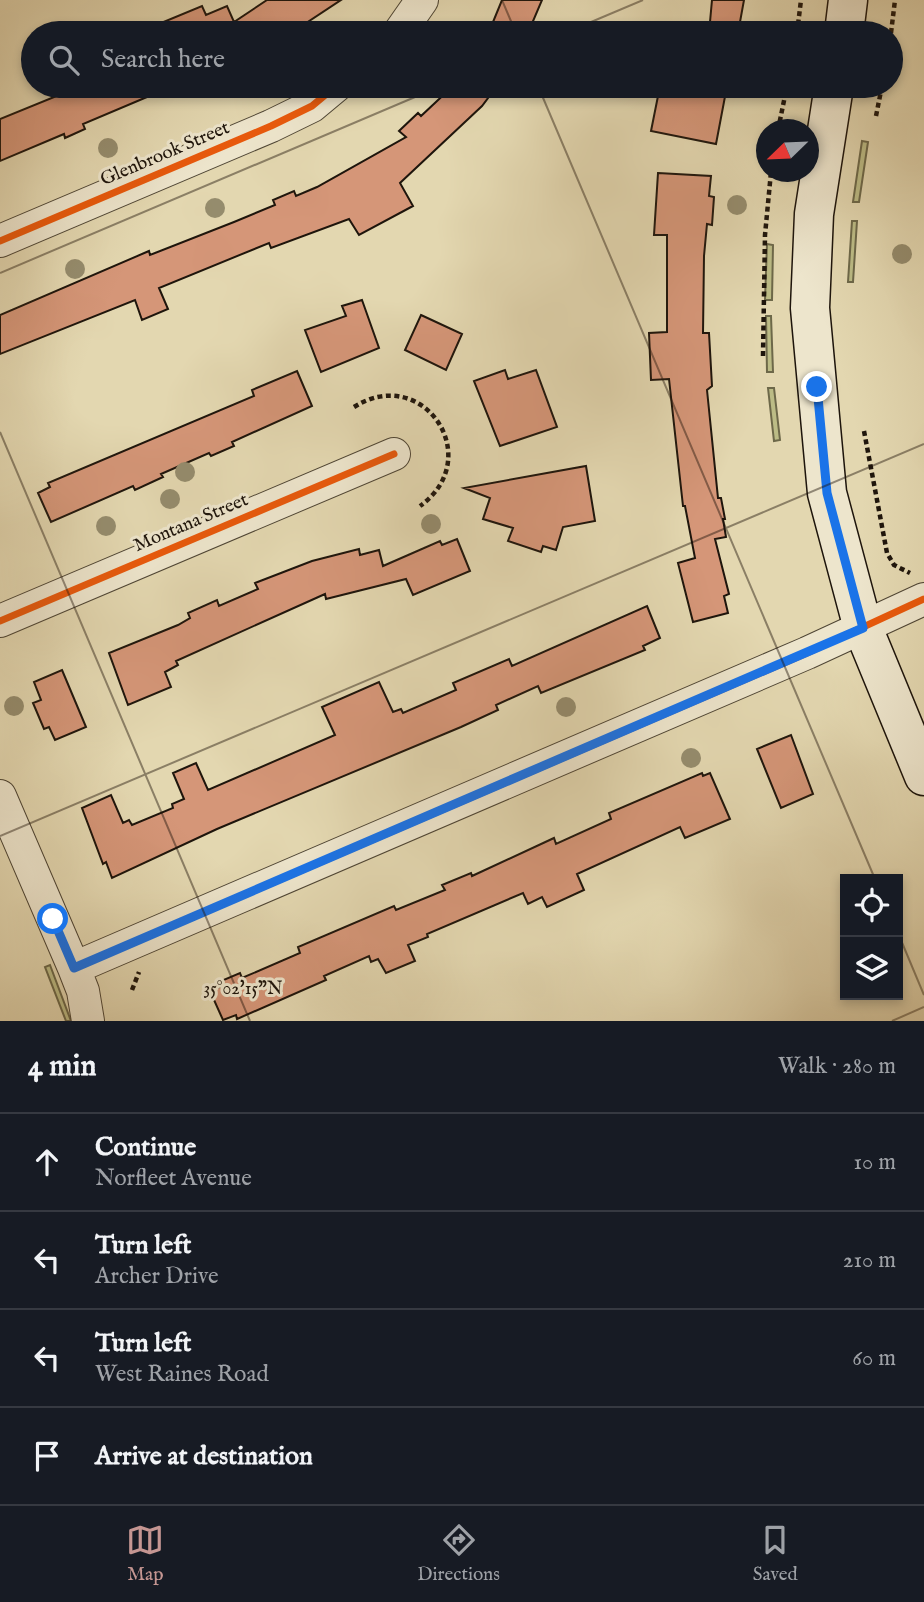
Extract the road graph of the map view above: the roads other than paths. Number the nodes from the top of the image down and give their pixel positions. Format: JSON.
{"nodes":[{"id":1,"x":422,"y":0,"type":"edge"},
{"id":2,"x":848,"y":0,"type":"edge"},
{"id":3,"x":407,"y":21,"type":"edge"},
{"id":4,"x":845,"y":21,"type":"edge"},
{"id":5,"x":322,"y":98,"type":"edge"},
{"id":6,"x":832,"y":98,"type":"edge"},
{"id":7,"x":0,"y":241,"type":"edge"},
{"id":8,"x":394,"y":454,"type":"dead end"},
{"id":9,"x":920,"y":587,"type":"edge"},
{"id":10,"x":0,"y":621,"type":"edge"},
{"id":11,"x":863,"y":628,"type":"junction"},
{"id":12,"x":924,"y":776,"type":"edge"},
{"id":13,"x":0,"y":796,"type":"edge"},
{"id":14,"x":74,"y":968,"type":"junction"},
{"id":15,"x":88,"y":1021,"type":"edge"}],
"edges":[{"from":1,"to":3,"type":"street"},
{"from":2,"to":4,"type":"main road"},
{"from":5,"to":7,"type":"street","name":"Glenbrook Street"},
{"from":6,"to":11,"type":"main road"},
{"from":8,"to":10,"type":"street","name":"Montana Street"},
{"from":9,"to":11,"type":"street"},
{"from":11,"to":12,"type":"main road"},
{"from":11,"to":14,"type":"street"},
{"from":13,"to":14,"type":"street"},
{"from":14,"to":15,"type":"street"}]}
